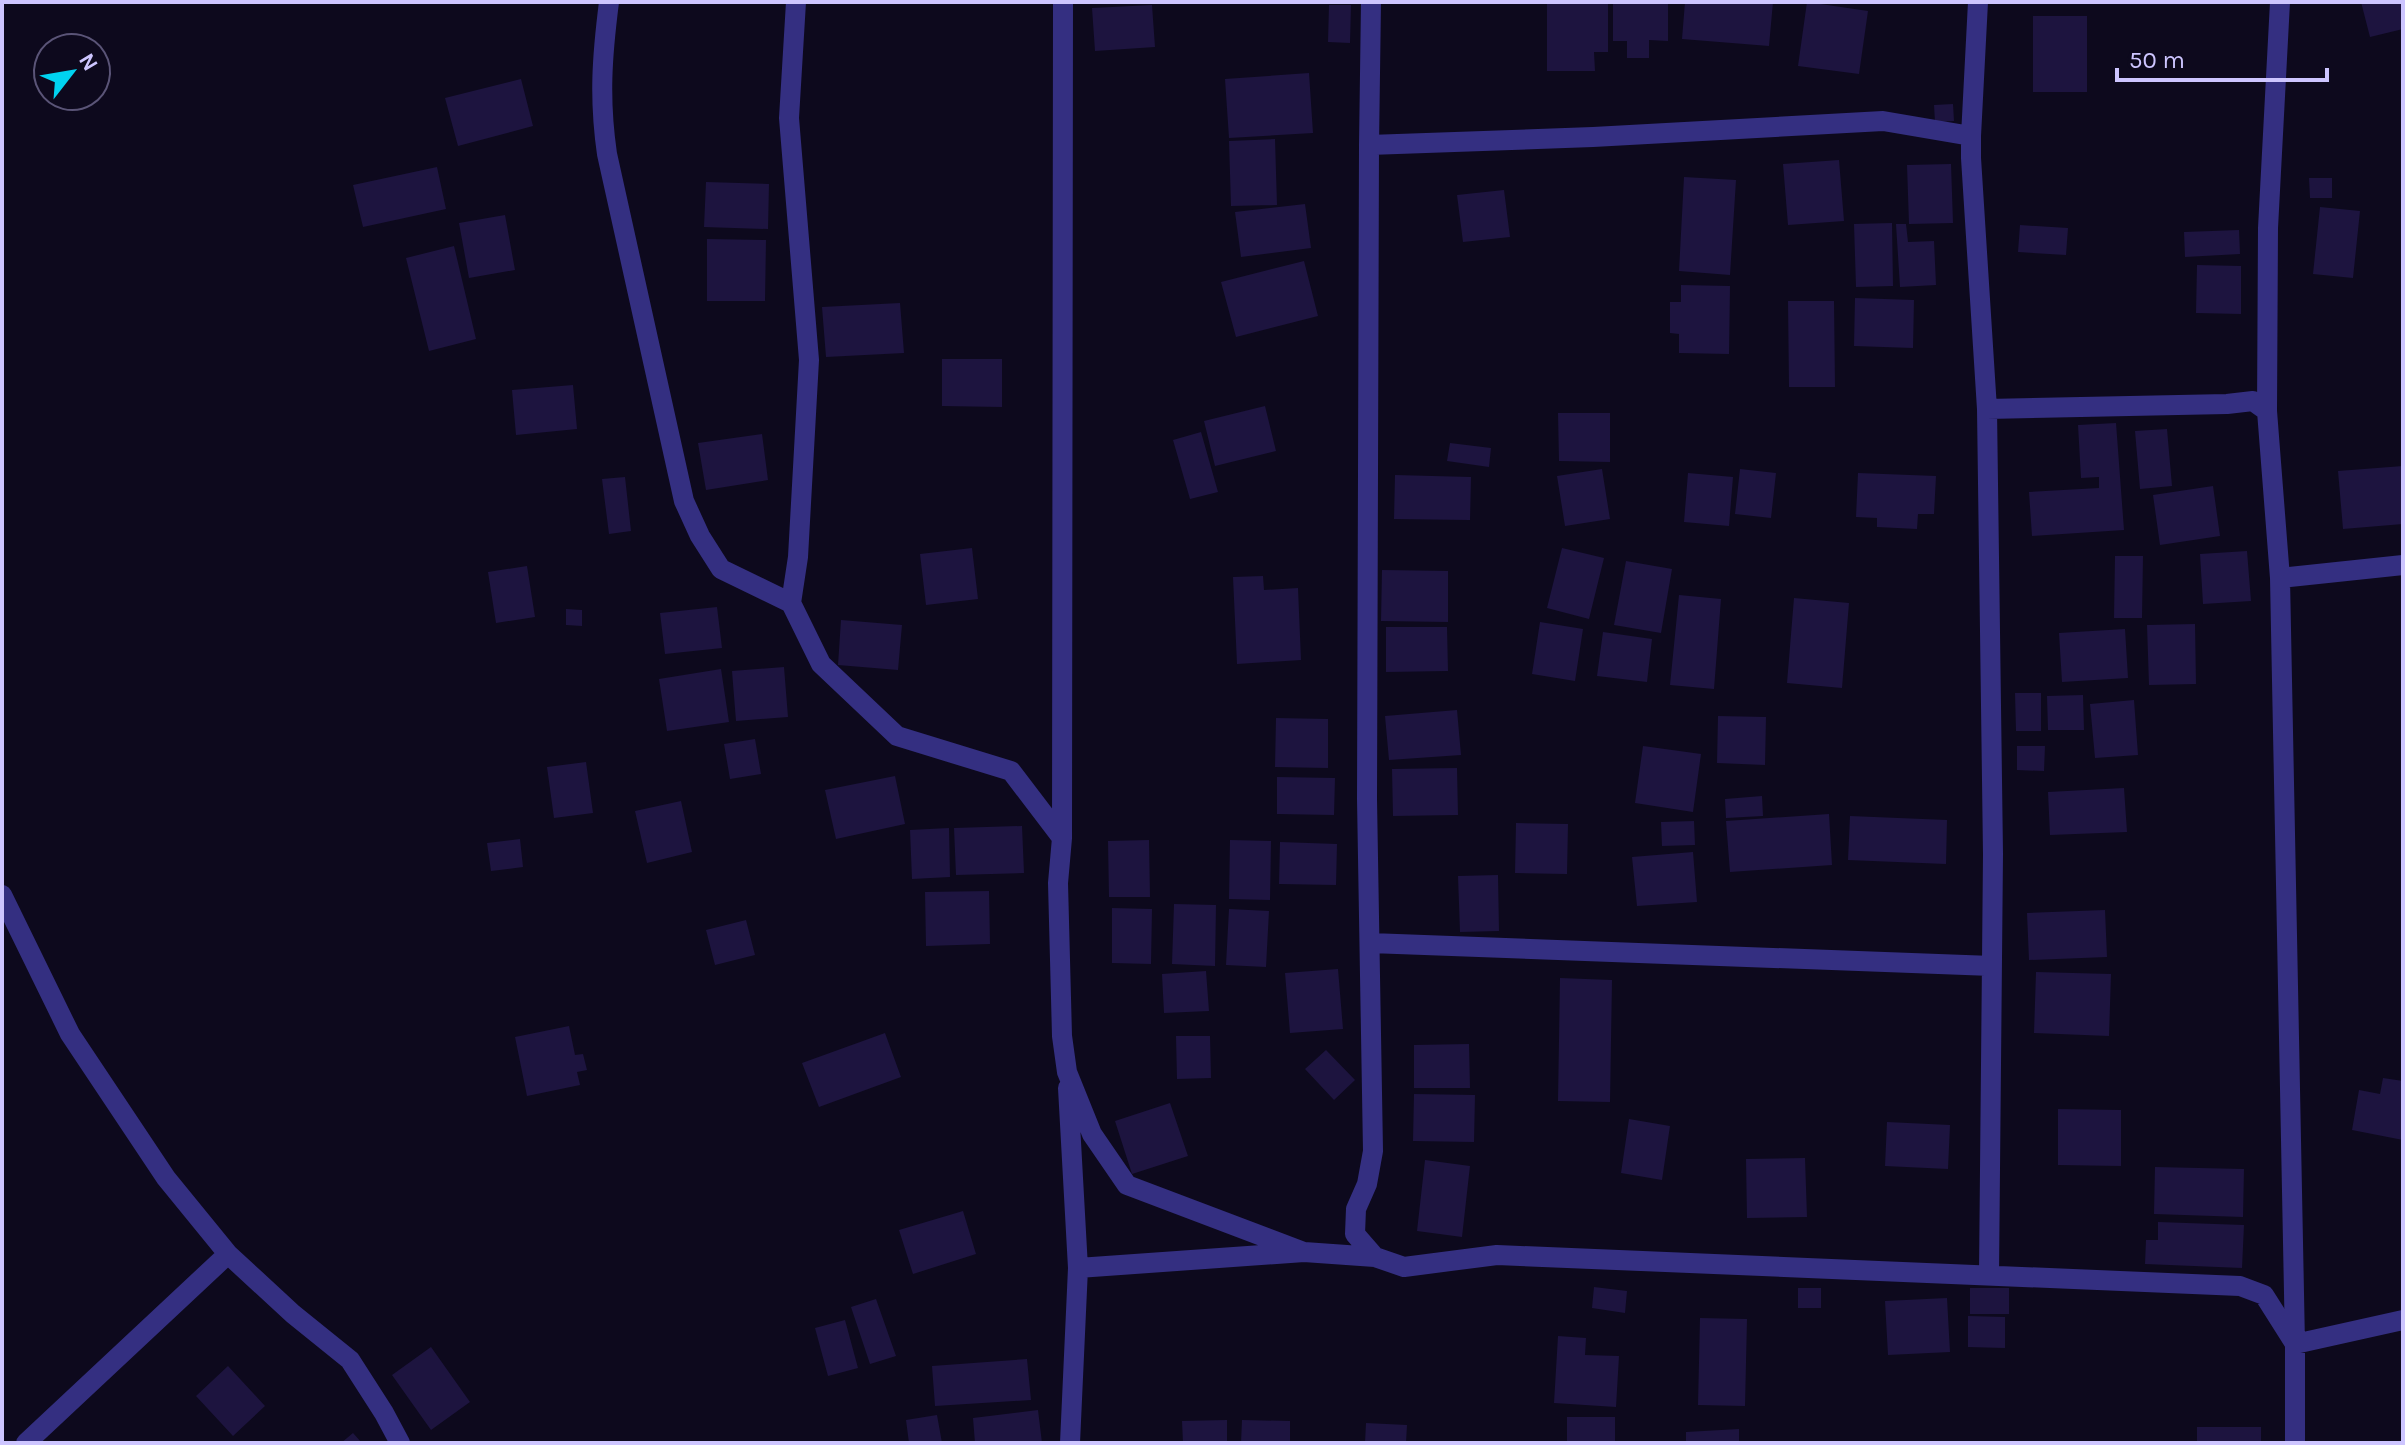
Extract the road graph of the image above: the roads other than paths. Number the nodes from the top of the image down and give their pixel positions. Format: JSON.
{"nodes":[{"id":1,"x":609,"y":2,"type":"edge"},
{"id":2,"x":796,"y":2,"type":"edge"},
{"id":3,"x":1063,"y":2,"type":"edge"},
{"id":4,"x":1371,"y":2,"type":"edge"},
{"id":5,"x":1978,"y":2,"type":"edge"},
{"id":6,"x":2280,"y":2,"type":"edge"},
{"id":7,"x":1971,"y":136,"type":"junction"},
{"id":8,"x":1369,"y":145,"type":"junction"},
{"id":9,"x":1987,"y":409,"type":"junction"},
{"id":10,"x":2267,"y":411,"type":"junction"},
{"id":11,"x":2403,"y":565,"type":"edge"},
{"id":12,"x":2280,"y":578,"type":"junction"},
{"id":13,"x":791,"y":603,"type":"junction"},
{"id":14,"x":1062,"y":838,"type":"junction"},
{"id":15,"x":2,"y":895,"type":"edge"},
{"id":16,"x":1370,"y":943,"type":"junction"},
{"id":17,"x":1992,"y":966,"type":"junction"},
{"id":18,"x":1067,"y":1072,"type":"junction"},
{"id":19,"x":1304,"y":1252,"type":"junction"},
{"id":20,"x":228,"y":1254,"type":"junction"},
{"id":21,"x":1375,"y":1257,"type":"junction"},
{"id":22,"x":1078,"y":1268,"type":"junction"},
{"id":23,"x":1989,"y":1275,"type":"junction"},
{"id":24,"x":2403,"y":1320,"type":"edge"},
{"id":25,"x":2295,"y":1344,"type":"junction"},
{"id":26,"x":26,"y":1443,"type":"edge"},
{"id":27,"x":400,"y":1443,"type":"edge"},
{"id":28,"x":1070,"y":1443,"type":"edge"},
{"id":29,"x":2295,"y":1443,"type":"edge"}],
"edges":[{"from":1,"to":13,"type":"street"},
{"from":2,"to":13,"type":"street"},
{"from":3,"to":14,"type":"street"},
{"from":4,"to":8,"type":"street"},
{"from":5,"to":7,"type":"street"},
{"from":6,"to":10,"type":"street"},
{"from":7,"to":8,"type":"street"},
{"from":7,"to":9,"type":"street"},
{"from":8,"to":16,"type":"street"},
{"from":9,"to":10,"type":"street"},
{"from":9,"to":17,"type":"street"},
{"from":10,"to":12,"type":"street"},
{"from":11,"to":12,"type":"street"},
{"from":12,"to":25,"type":"street"},
{"from":13,"to":14,"type":"street"},
{"from":14,"to":18,"type":"street"},
{"from":15,"to":20,"type":"street"},
{"from":16,"to":17,"type":"street"},
{"from":16,"to":21,"type":"street"},
{"from":17,"to":23,"type":"street"},
{"from":18,"to":19,"type":"street"},
{"from":18,"to":22,"type":"street"},
{"from":19,"to":21,"type":"street"},
{"from":19,"to":22,"type":"street"},
{"from":20,"to":26,"type":"street"},
{"from":20,"to":27,"type":"street"},
{"from":21,"to":23,"type":"street"},
{"from":22,"to":28,"type":"street"},
{"from":23,"to":25,"type":"street"},
{"from":24,"to":25,"type":"street"},
{"from":25,"to":29,"type":"street"}]}
